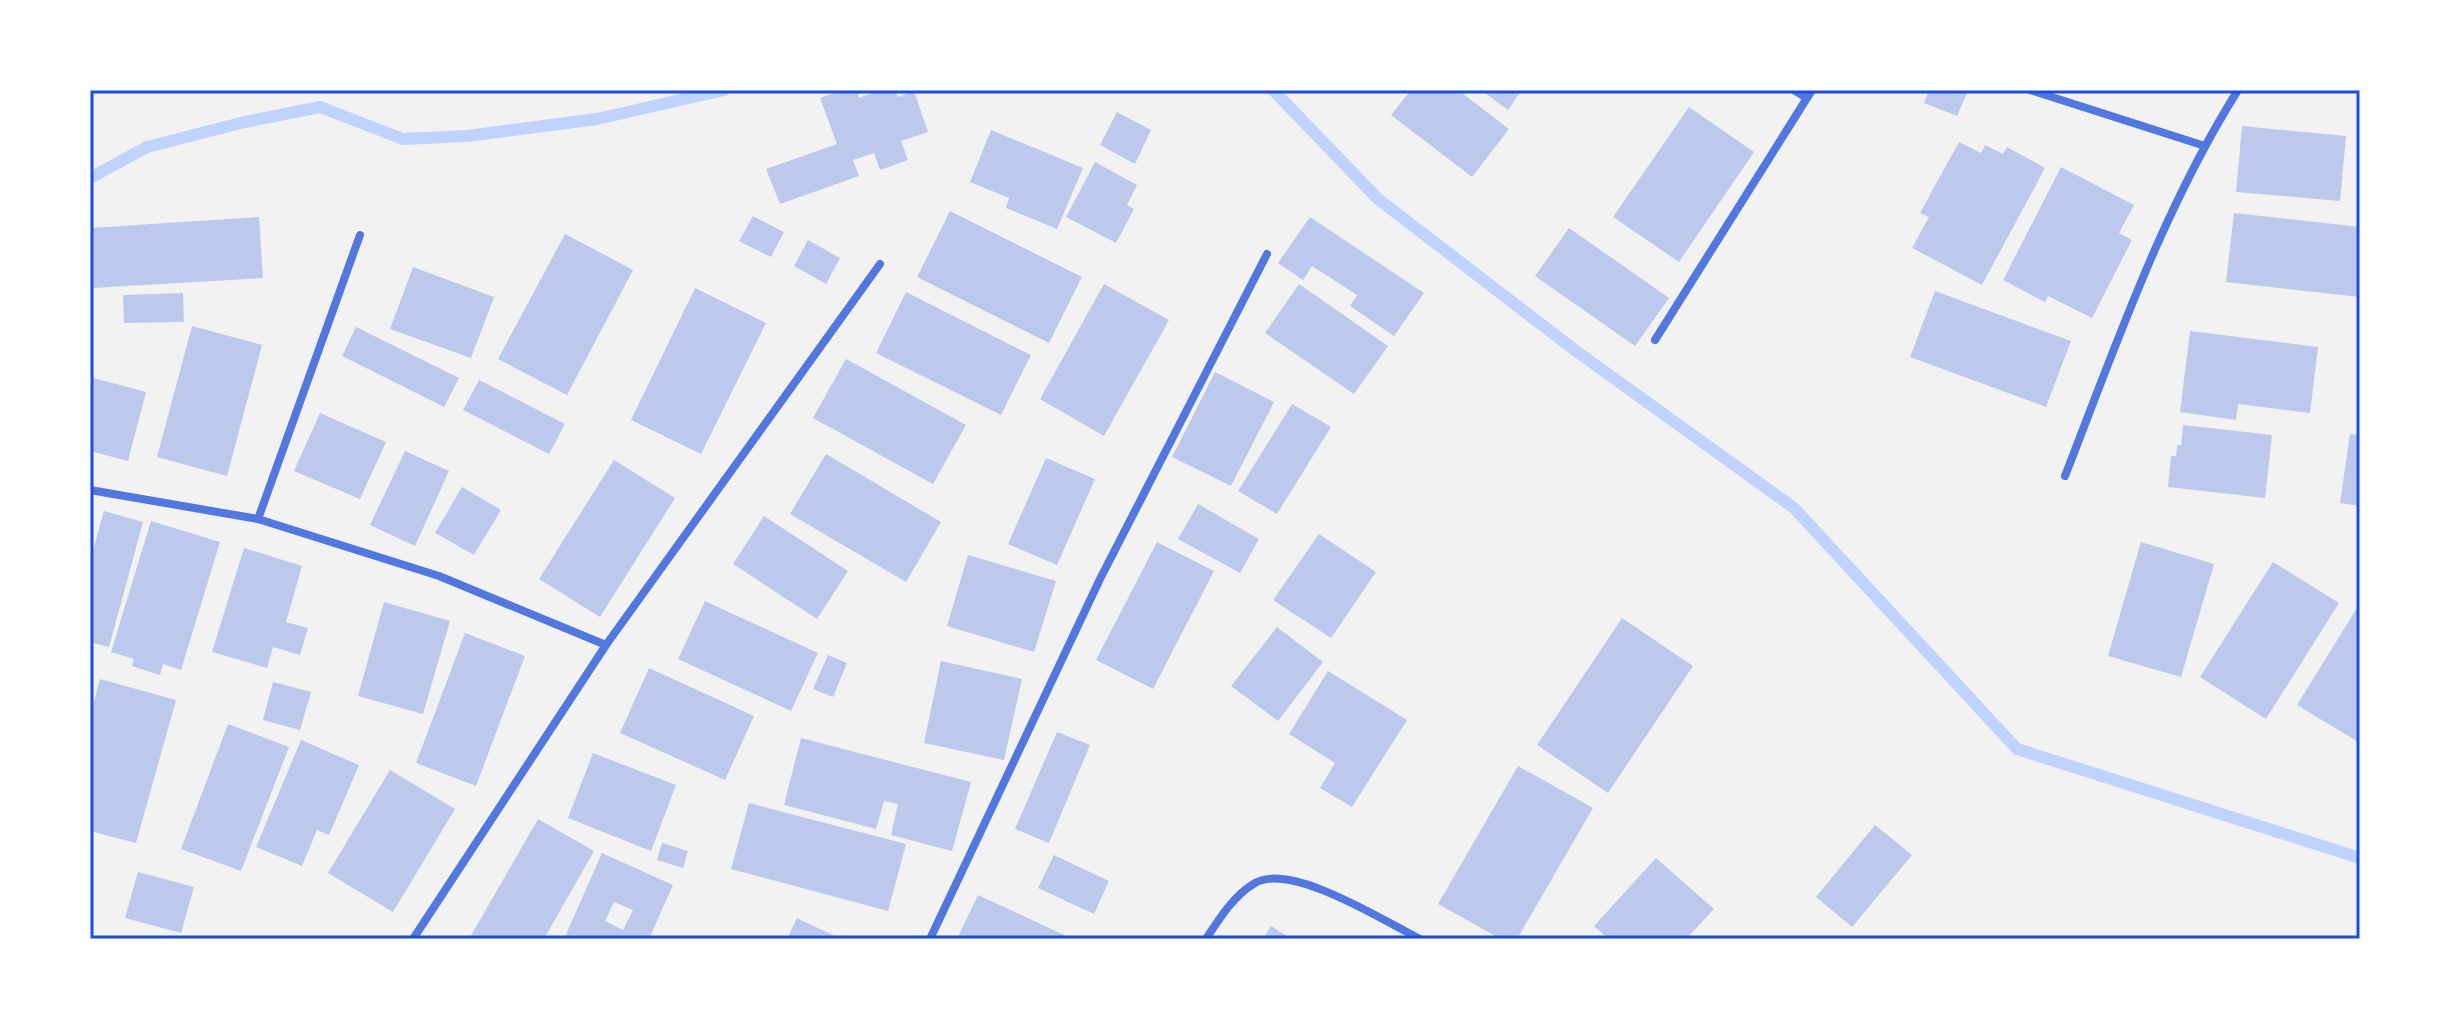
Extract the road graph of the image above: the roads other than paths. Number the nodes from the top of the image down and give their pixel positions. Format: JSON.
{"nodes":[{"id":1,"x":1794,"y":90,"type":"edge"},
{"id":2,"x":2030,"y":90,"type":"edge"},
{"id":3,"x":2238,"y":90,"type":"edge"},
{"id":4,"x":1809,"y":94,"type":"edge"},
{"id":5,"x":2205,"y":146,"type":"junction"},
{"id":6,"x":360,"y":235,"type":"dead end"},
{"id":7,"x":1267,"y":254,"type":"dead end"},
{"id":8,"x":880,"y":264,"type":"dead end"},
{"id":9,"x":1655,"y":340,"type":"dead end"},
{"id":10,"x":2065,"y":476,"type":"dead end"},
{"id":11,"x":90,"y":490,"type":"edge"},
{"id":12,"x":258,"y":519,"type":"junction"},
{"id":13,"x":606,"y":645,"type":"junction"},
{"id":14,"x":413,"y":939,"type":"edge"},
{"id":15,"x":930,"y":939,"type":"edge"},
{"id":16,"x":1206,"y":939,"type":"edge"},
{"id":17,"x":1420,"y":939,"type":"edge"}],
"edges":[{"from":1,"to":4,"type":"street"},
{"from":2,"to":5,"type":"street"},
{"from":3,"to":5,"type":"street"},
{"from":4,"to":9,"type":"street"},
{"from":5,"to":10,"type":"street"},
{"from":6,"to":12,"type":"street"},
{"from":7,"to":15,"type":"street"},
{"from":8,"to":13,"type":"street"},
{"from":11,"to":12,"type":"street"},
{"from":12,"to":13,"type":"street"},
{"from":13,"to":14,"type":"street"},
{"from":16,"to":17,"type":"street"}]}
